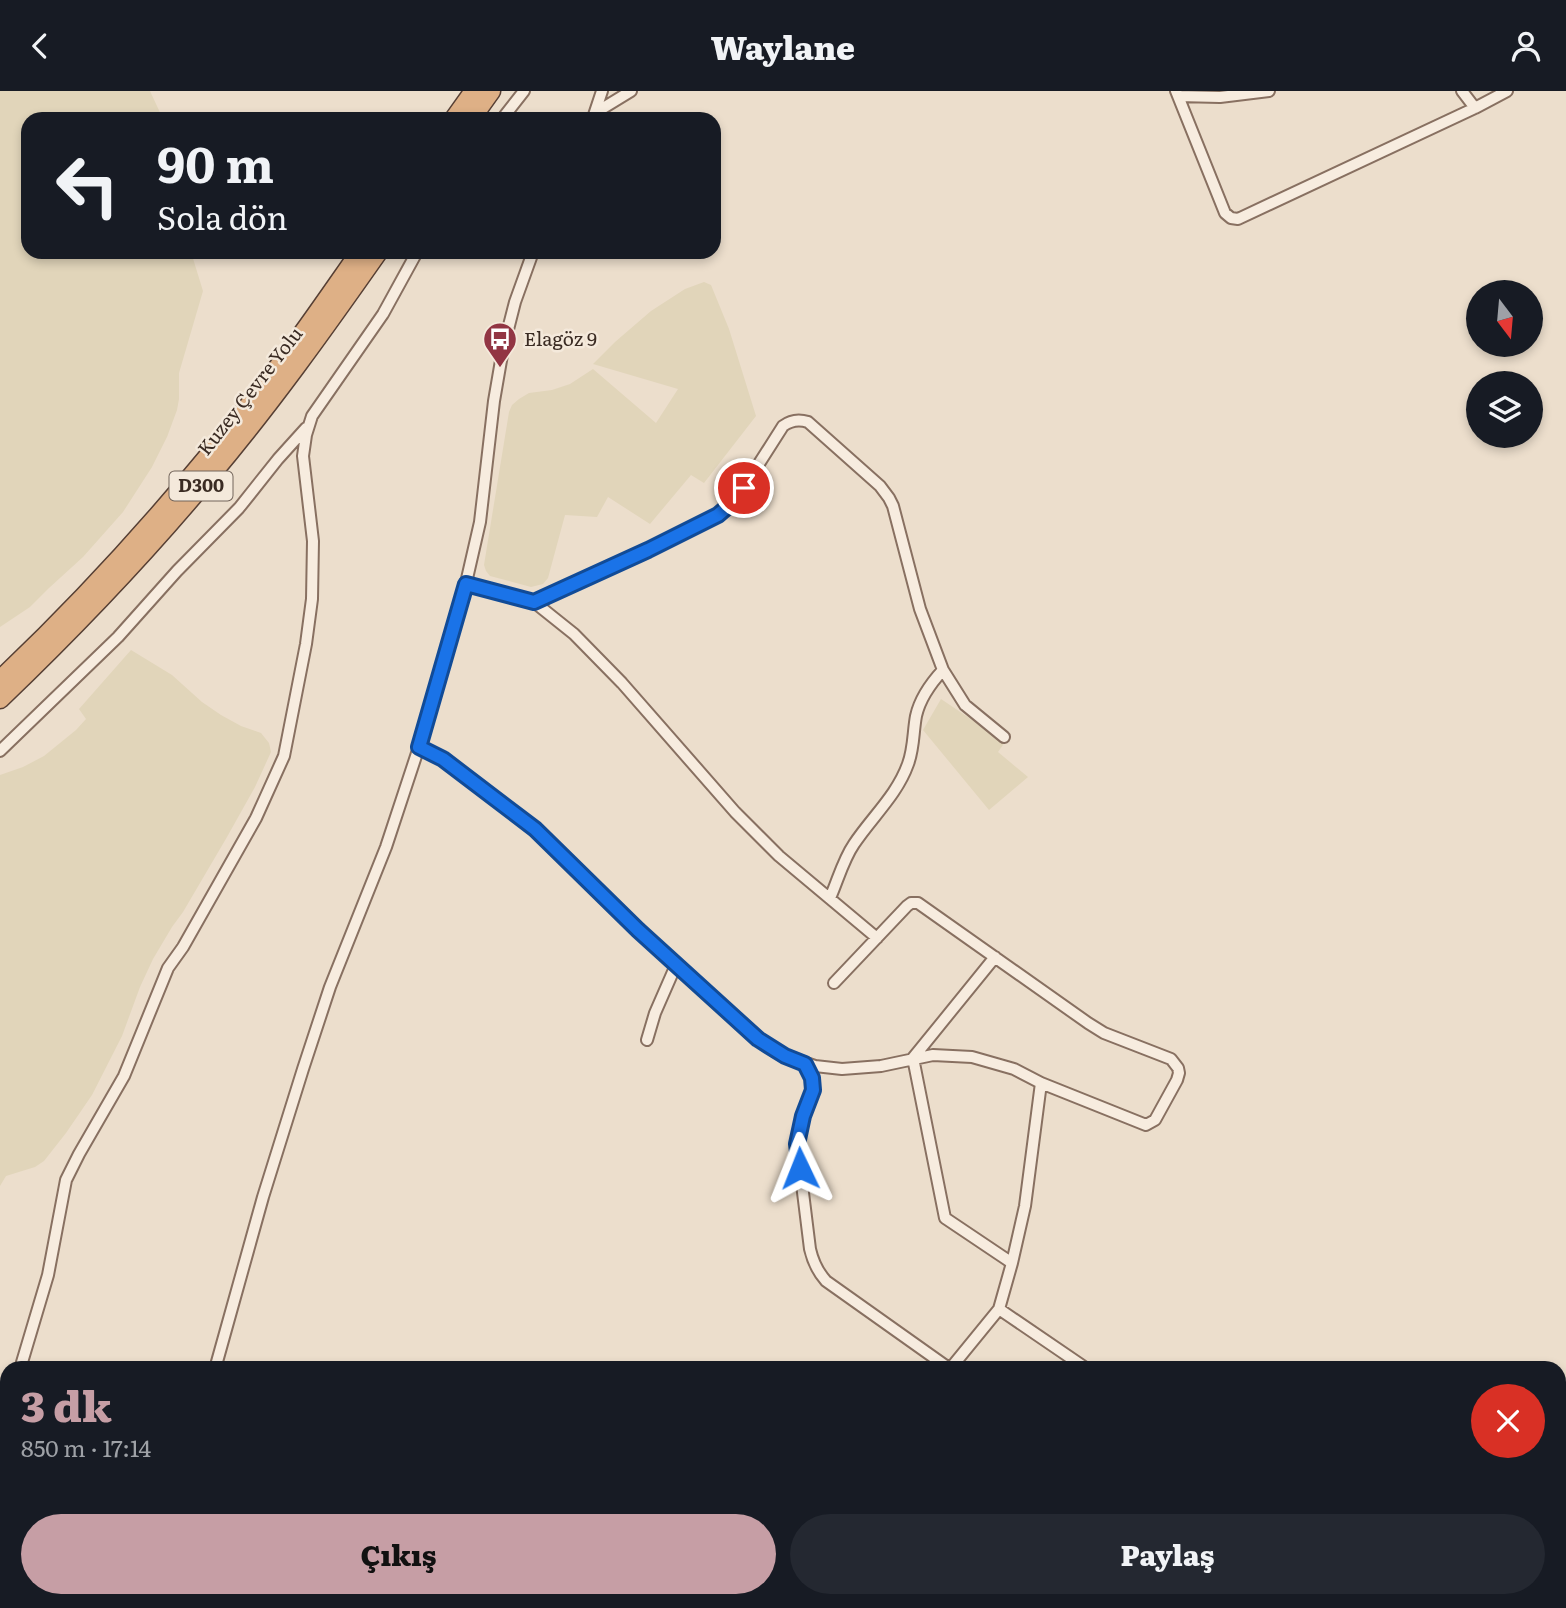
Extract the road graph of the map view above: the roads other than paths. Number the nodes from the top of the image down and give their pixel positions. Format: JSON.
{"nodes":[{"id":1,"x":474,"y":91,"type":"edge"},
{"id":2,"x":491,"y":91,"type":"edge"},
{"id":3,"x":524,"y":91,"type":"edge"},
{"id":4,"x":602,"y":91,"type":"edge"},
{"id":5,"x":631,"y":91,"type":"edge"},
{"id":6,"x":1269,"y":91,"type":"edge"},
{"id":7,"x":1462,"y":91,"type":"edge"},
{"id":8,"x":1507,"y":91,"type":"edge"},
{"id":9,"x":1177,"y":93,"type":"edge"},
{"id":10,"x":1475,"y":108,"type":"junction"},
{"id":11,"x":459,"y":112,"type":"edge"},
{"id":12,"x":476,"y":112,"type":"edge"},
{"id":13,"x":508,"y":112,"type":"edge"},
{"id":14,"x":595,"y":112,"type":"edge"},
{"id":15,"x":600,"y":112,"type":"edge"},
{"id":16,"x":355,"y":259,"type":"edge"},
{"id":17,"x":372,"y":259,"type":"edge"},
{"id":18,"x":413,"y":259,"type":"edge"},
{"id":19,"x":530,"y":259,"type":"edge"},
{"id":20,"x":308,"y":425,"type":"junction"},
{"id":21,"x":466,"y":584,"type":"junction"},
{"id":22,"x":534,"y":602,"type":"junction"},
{"id":23,"x":943,"y":670,"type":"junction"},
{"id":24,"x":0,"y":680,"type":"edge"},
{"id":25,"x":0,"y":699,"type":"edge"},
{"id":26,"x":1004,"y":737,"type":"dead end"},
{"id":27,"x":419,"y":747,"type":"junction"},
{"id":28,"x":0,"y":751,"type":"edge"},
{"id":29,"x":830,"y":898,"type":"junction"},
{"id":30,"x":877,"y":938,"type":"junction"},
{"id":31,"x":995,"y":957,"type":"junction"},
{"id":32,"x":676,"y":965,"type":"junction"},
{"id":33,"x":834,"y":983,"type":"dead end"},
{"id":34,"x":647,"y":1040,"type":"dead end"},
{"id":35,"x":913,"y":1058,"type":"junction"},
{"id":36,"x":805,"y":1064,"type":"junction"},
{"id":37,"x":1041,"y":1083,"type":"junction"},
{"id":38,"x":1012,"y":1263,"type":"junction"},
{"id":39,"x":999,"y":1309,"type":"junction"},
{"id":40,"x":22,"y":1361,"type":"edge"},
{"id":41,"x":217,"y":1361,"type":"edge"},
{"id":42,"x":939,"y":1361,"type":"edge"},
{"id":43,"x":957,"y":1361,"type":"edge"},
{"id":44,"x":1075,"y":1361,"type":"edge"}],
"edges":[{"from":1,"to":11,"type":"highway"},
{"from":2,"to":12,"type":"highway"},
{"from":3,"to":13,"type":"street"},
{"from":4,"to":14,"type":"street"},
{"from":5,"to":15,"type":"street"},
{"from":6,"to":9,"type":"street"},
{"from":7,"to":10,"type":"street"},
{"from":8,"to":10,"type":"street"},
{"from":9,"to":10,"type":"street"},
{"from":16,"to":24,"type":"highway","name":"Kuzey Çevre Yolu","number":"D300"},
{"from":17,"to":25,"type":"highway","name":"Kuzey Çevre Yolu","number":"D300"},
{"from":18,"to":20,"type":"street"},
{"from":19,"to":21,"type":"street"},
{"from":20,"to":28,"type":"street"},
{"from":20,"to":40,"type":"street"},
{"from":21,"to":22,"type":"street"},
{"from":21,"to":27,"type":"street"},
{"from":22,"to":23,"type":"street"},
{"from":22,"to":29,"type":"street"},
{"from":23,"to":26,"type":"street"},
{"from":23,"to":29,"type":"street"},
{"from":27,"to":32,"type":"street"},
{"from":27,"to":41,"type":"street"},
{"from":29,"to":30,"type":"street"},
{"from":30,"to":31,"type":"street"},
{"from":30,"to":33,"type":"street"},
{"from":31,"to":35,"type":"street"},
{"from":31,"to":37,"type":"street"},
{"from":32,"to":34,"type":"street"},
{"from":32,"to":36,"type":"street"},
{"from":35,"to":36,"type":"street"},
{"from":35,"to":37,"type":"street"},
{"from":35,"to":38,"type":"street"},
{"from":36,"to":42,"type":"street"},
{"from":37,"to":38,"type":"street"},
{"from":38,"to":39,"type":"street"},
{"from":39,"to":43,"type":"street"},
{"from":39,"to":44,"type":"street"}]}
